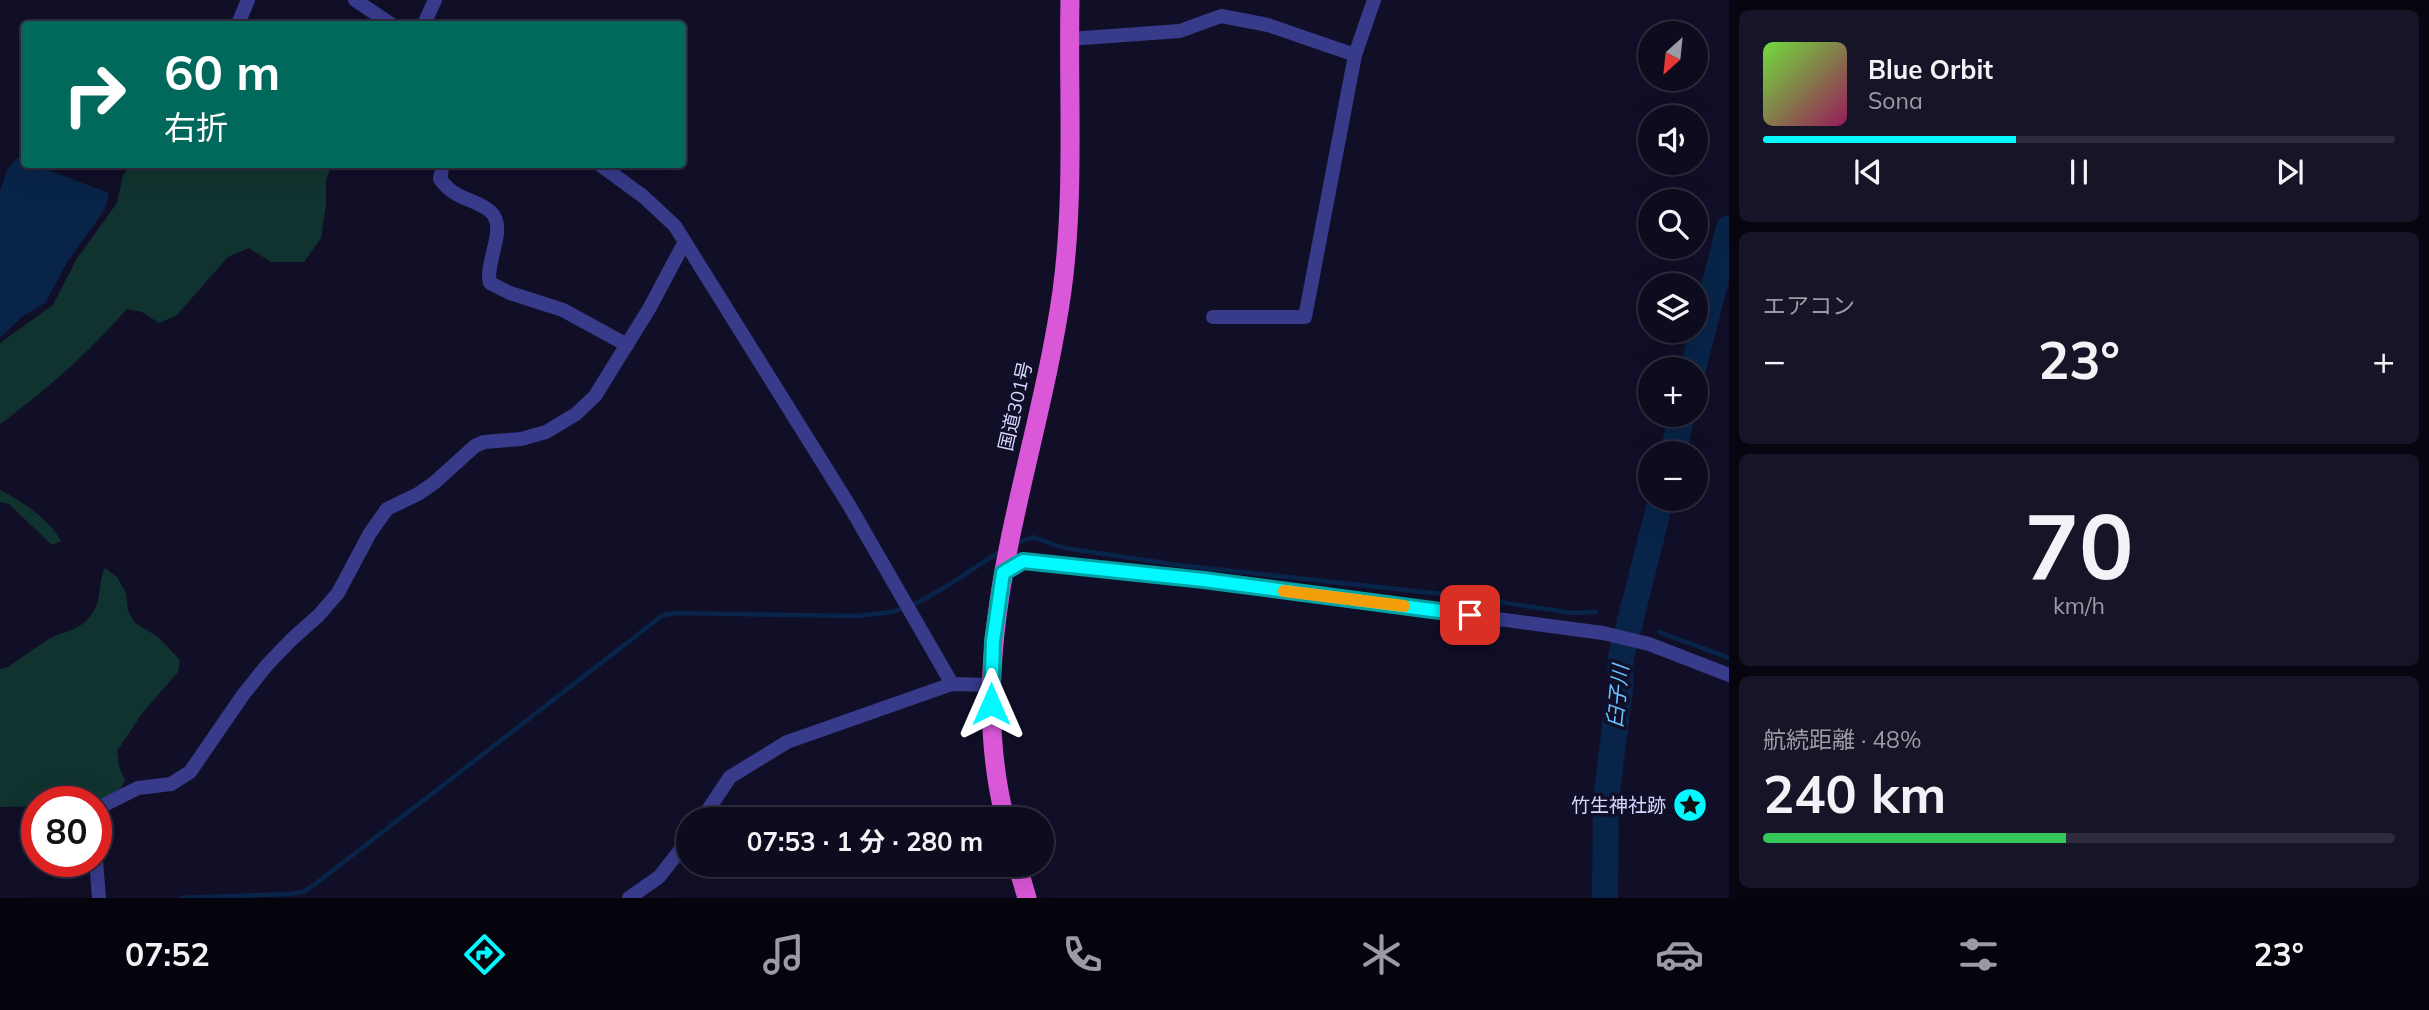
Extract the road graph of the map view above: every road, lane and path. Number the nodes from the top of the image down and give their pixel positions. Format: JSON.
{"nodes":[{"id":1,"x":248,"y":0,"type":"edge"},
{"id":2,"x":355,"y":0,"type":"edge"},
{"id":3,"x":435,"y":0,"type":"edge"},
{"id":4,"x":1070,"y":0,"type":"edge"},
{"id":5,"x":1374,"y":0,"type":"edge"},
{"id":6,"x":239,"y":21,"type":"edge"},
{"id":7,"x":386,"y":21,"type":"edge"},
{"id":8,"x":425,"y":21,"type":"edge"},
{"id":9,"x":1069,"y":39,"type":"junction"},
{"id":10,"x":1355,"y":55,"type":"junction"},
{"id":11,"x":442,"y":168,"type":"edge"},
{"id":12,"x":604,"y":168,"type":"edge"},
{"id":13,"x":685,"y":244,"type":"junction"},
{"id":14,"x":1213,"y":317,"type":"dead end"},
{"id":15,"x":627,"y":345,"type":"junction"},
{"id":16,"x":1004,"y":566,"type":"junction"},
{"id":17,"x":1729,"y":676,"type":"edge"},
{"id":18,"x":952,"y":684,"type":"junction"},
{"id":19,"x":990,"y":685,"type":"junction"},
{"id":20,"x":112,"y":801,"type":"edge"},
{"id":21,"x":710,"y":807,"type":"edge"},
{"id":22,"x":1003,"y":807,"type":"edge"},
{"id":23,"x":676,"y":855,"type":"edge"},
{"id":24,"x":97,"y":877,"type":"edge"},
{"id":25,"x":1021,"y":877,"type":"edge"},
{"id":26,"x":99,"y":896,"type":"edge"},
{"id":27,"x":629,"y":898,"type":"edge"},
{"id":28,"x":1027,"y":898,"type":"edge"}],
"edges":[{"from":1,"to":6,"type":"street"},
{"from":2,"to":7,"type":"street"},
{"from":3,"to":8,"type":"street"},
{"from":4,"to":9,"type":"highway","name":"国道301号"},
{"from":5,"to":10,"type":"street"},
{"from":9,"to":10,"type":"street"},
{"from":9,"to":16,"type":"highway","name":"国道301号"},
{"from":10,"to":14,"type":"street"},
{"from":11,"to":15,"type":"street"},
{"from":12,"to":13,"type":"street"},
{"from":13,"to":15,"type":"street"},
{"from":13,"to":18,"type":"street"},
{"from":15,"to":20,"type":"street"},
{"from":16,"to":17,"type":"street"},
{"from":16,"to":19,"type":"highway","name":"国道301号"},
{"from":18,"to":19,"type":"street"},
{"from":18,"to":21,"type":"street"},
{"from":19,"to":22,"type":"highway","name":"国道301号"},
{"from":23,"to":27,"type":"street"},
{"from":24,"to":26,"type":"street"},
{"from":25,"to":28,"type":"highway"}]}
